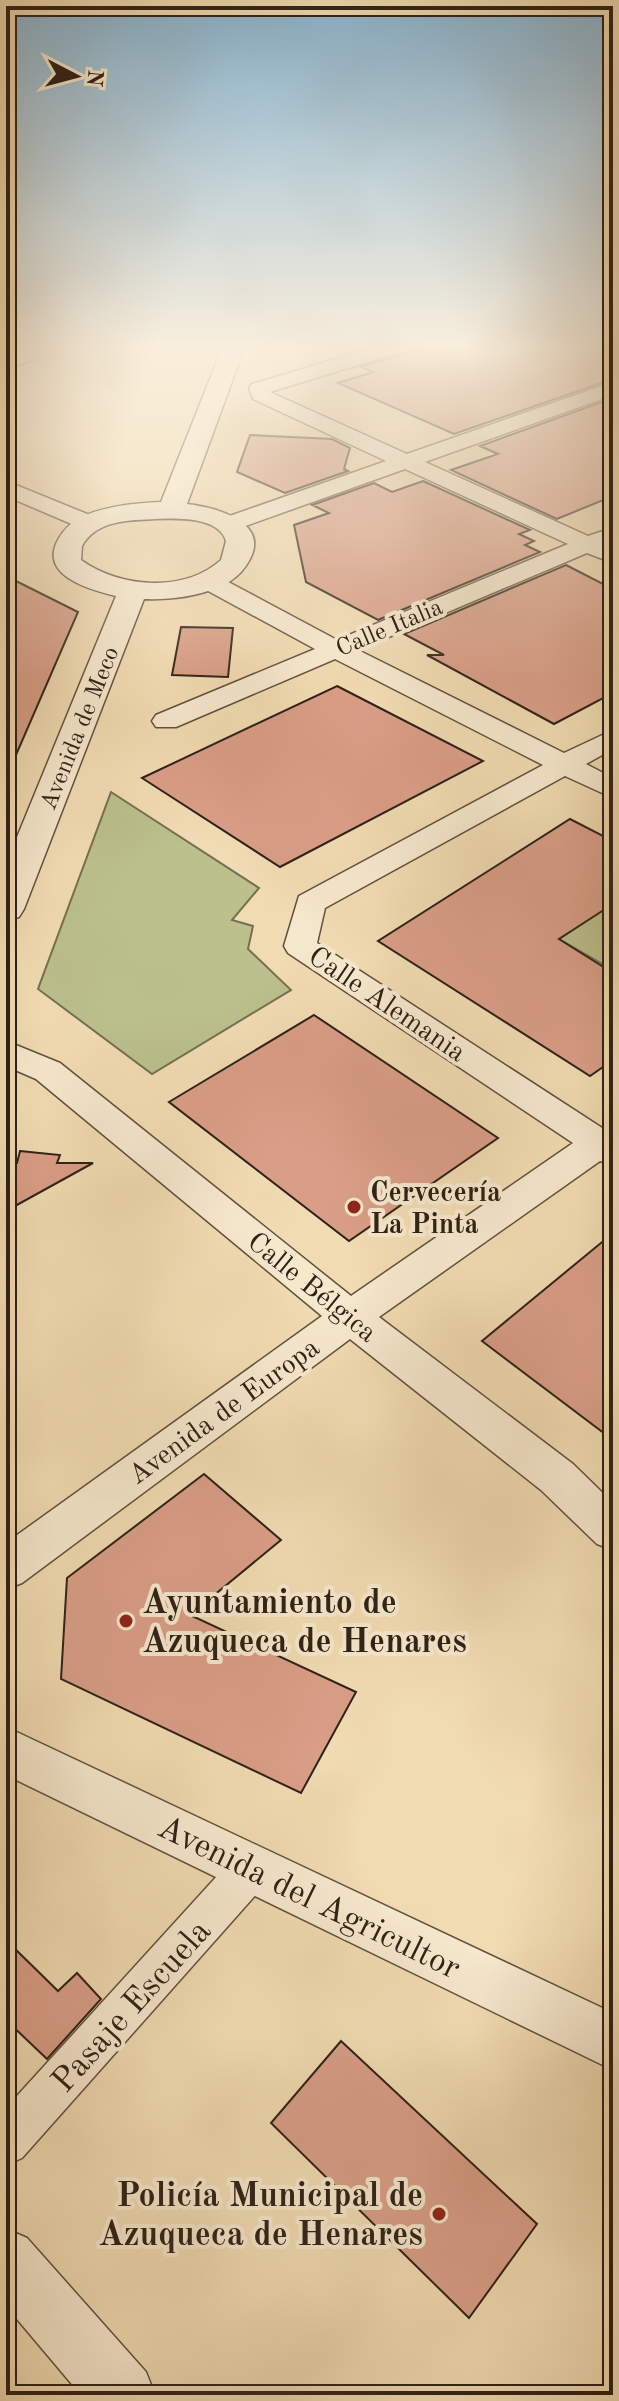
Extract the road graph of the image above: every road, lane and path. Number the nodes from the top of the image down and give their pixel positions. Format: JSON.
{"nodes":[{"id":1,"x":191,"y":458,"type":"edge"},
{"id":2,"x":400,"y":458,"type":"edge"},
{"id":3,"x":415,"y":458,"type":"edge"},
{"id":4,"x":407,"y":461,"type":"junction"},
{"id":5,"x":6,"y":488,"type":"edge"},
{"id":6,"x":171,"y":510,"type":"junction"},
{"id":7,"x":89,"y":523,"type":"junction"},
{"id":8,"x":229,"y":524,"type":"junction"},
{"id":9,"x":613,"y":534,"type":"edge"},
{"id":10,"x":588,"y":544,"type":"junction"},
{"id":11,"x":613,"y":556,"type":"edge"},
{"id":12,"x":208,"y":581,"type":"junction"},
{"id":13,"x":133,"y":590,"type":"junction"},
{"id":14,"x":335,"y":649,"type":"junction"},
{"id":15,"x":166,"y":721,"type":"dead end"},
{"id":16,"x":613,"y":738,"type":"edge"},
{"id":17,"x":563,"y":763,"type":"junction"},
{"id":18,"x":613,"y":789,"type":"edge"},
{"id":19,"x":6,"y":909,"type":"edge"},
{"id":20,"x":6,"y":1052,"type":"edge"},
{"id":21,"x":606,"y":1148,"type":"edge"},
{"id":22,"x":350,"y":1317,"type":"junction"},
{"id":23,"x":613,"y":1531,"type":"edge"},
{"id":24,"x":6,"y":1569,"type":"edge"},
{"id":25,"x":6,"y":1750,"type":"edge"},
{"id":26,"x":253,"y":1867,"type":"junction"},
{"id":27,"x":613,"y":2042,"type":"edge"},
{"id":28,"x":6,"y":2142,"type":"edge"},
{"id":29,"x":6,"y":2259,"type":"edge"},
{"id":30,"x":123,"y":2395,"type":"edge"}],
"edges":[{"from":1,"to":6,"type":"street"},
{"from":2,"to":4,"type":"street"},
{"from":3,"to":4,"type":"street"},
{"from":4,"to":8,"type":"street"},
{"from":4,"to":10,"type":"street"},
{"from":5,"to":7,"type":"street"},
{"from":6,"to":7,"type":"street"},
{"from":6,"to":8,"type":"street"},
{"from":7,"to":13,"type":"street"},
{"from":8,"to":12,"type":"street"},
{"from":9,"to":10,"type":"street","name":"Calle Italia"},
{"from":10,"to":11,"type":"street"},
{"from":10,"to":14,"type":"street","name":"Calle Italia"},
{"from":12,"to":13,"type":"street"},
{"from":12,"to":14,"type":"street"},
{"from":13,"to":19,"type":"street","name":"Avenida de Meco"},
{"from":14,"to":15,"type":"street","name":"Calle Italia"},
{"from":14,"to":17,"type":"street"},
{"from":16,"to":17,"type":"street","name":"Calle Alemania"},
{"from":17,"to":18,"type":"street"},
{"from":17,"to":21,"type":"street","name":"Calle Alemania"},
{"from":20,"to":22,"type":"street","name":"Calle Bélgica"},
{"from":21,"to":22,"type":"street","name":"Avenida de Europa"},
{"from":22,"to":23,"type":"street","name":"Calle Bélgica"},
{"from":22,"to":24,"type":"street","name":"Avenida de Europa"},
{"from":25,"to":26,"type":"street","name":"Avenida del Agricultor"},
{"from":26,"to":27,"type":"street","name":"Avenida del Agricultor"},
{"from":26,"to":28,"type":"street","name":"Pasaje Escuela"},
{"from":29,"to":30,"type":"street"}]}
